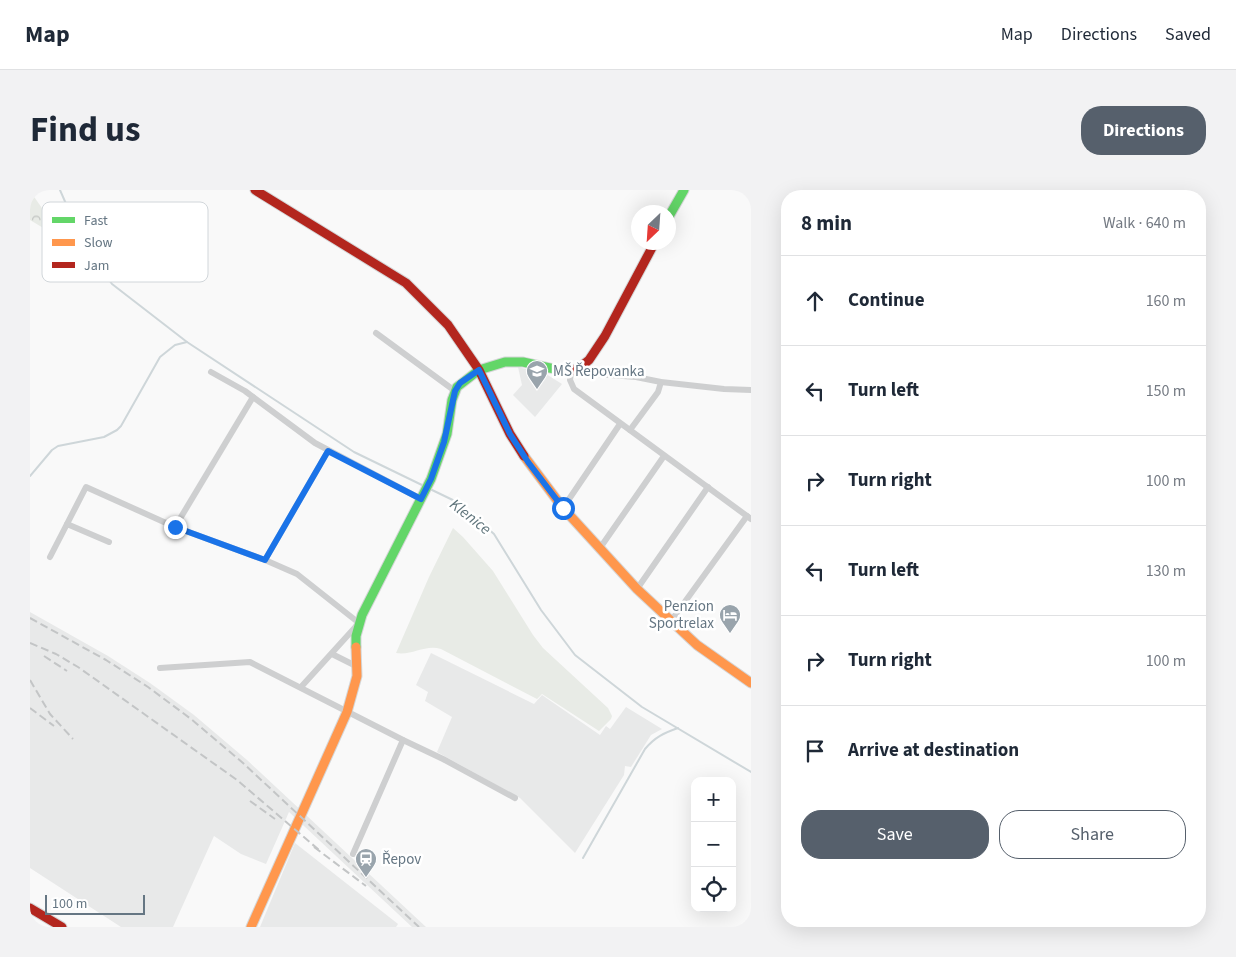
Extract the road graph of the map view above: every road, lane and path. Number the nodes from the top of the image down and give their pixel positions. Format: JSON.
{"nodes":[{"id":1,"x":255,"y":190,"type":"edge"},
{"id":2,"x":684,"y":190,"type":"edge"},
{"id":3,"x":675,"y":205,"type":"edge"},
{"id":4,"x":651,"y":250,"type":"edge"},
{"id":5,"x":376,"y":333,"type":"dead end"},
{"id":6,"x":479,"y":370,"type":"junction"},
{"id":7,"x":211,"y":372,"type":"dead end"},
{"id":8,"x":570,"y":372,"type":"junction"},
{"id":9,"x":661,"y":382,"type":"junction"},
{"id":10,"x":751,"y":390,"type":"edge"},
{"id":11,"x":455,"y":391,"type":"junction"},
{"id":12,"x":253,"y":396,"type":"junction"},
{"id":13,"x":620,"y":424,"type":"junction"},
{"id":14,"x":630,"y":430,"type":"junction"},
{"id":15,"x":328,"y":451,"type":"junction"},
{"id":16,"x":664,"y":456,"type":"junction"},
{"id":17,"x":708,"y":487,"type":"junction"},
{"id":18,"x":422,"y":497,"type":"junction"},
{"id":19,"x":563,"y":508,"type":"junction"},
{"id":20,"x":749,"y":518,"type":"edge"},
{"id":21,"x":68,"y":524,"type":"junction"},
{"id":22,"x":175,"y":527,"type":"junction"},
{"id":23,"x":109,"y":542,"type":"dead end"},
{"id":24,"x":600,"y":548,"type":"junction"},
{"id":25,"x":50,"y":557,"type":"dead end"},
{"id":26,"x":265,"y":560,"type":"junction"},
{"id":27,"x":637,"y":589,"type":"junction"},
{"id":28,"x":671,"y":621,"type":"junction"},
{"id":29,"x":359,"y":623,"type":"junction"},
{"id":30,"x":332,"y":654,"type":"junction"},
{"id":31,"x":358,"y":667,"type":"junction"},
{"id":32,"x":160,"y":668,"type":"dead end"},
{"id":33,"x":751,"y":683,"type":"edge"},
{"id":34,"x":301,"y":687,"type":"junction"},
{"id":35,"x":347,"y":712,"type":"junction"},
{"id":36,"x":403,"y":740,"type":"junction"},
{"id":37,"x":515,"y":798,"type":"dead end"},
{"id":38,"x":353,"y":854,"type":"dead end"},
{"id":39,"x":30,"y":908,"type":"edge"},
{"id":40,"x":62,"y":927,"type":"edge"},
{"id":41,"x":251,"y":927,"type":"edge"}],
"edges":[{"from":1,"to":6,"type":"street"},
{"from":2,"to":3,"type":"street"},
{"from":4,"to":8,"type":"street"},
{"from":5,"to":11,"type":"street"},
{"from":6,"to":8,"type":"street"},
{"from":6,"to":11,"type":"street"},
{"from":6,"to":19,"type":"street"},
{"from":7,"to":12,"type":"street"},
{"from":8,"to":9,"type":"street"},
{"from":8,"to":13,"type":"street"},
{"from":9,"to":10,"type":"street"},
{"from":9,"to":14,"type":"street"},
{"from":11,"to":18,"type":"street"},
{"from":12,"to":15,"type":"street"},
{"from":12,"to":22,"type":"street"},
{"from":13,"to":14,"type":"street"},
{"from":13,"to":19,"type":"street"},
{"from":14,"to":16,"type":"street"},
{"from":15,"to":18,"type":"street"},
{"from":15,"to":26,"type":"street"},
{"from":16,"to":17,"type":"street"},
{"from":16,"to":24,"type":"street"},
{"from":17,"to":20,"type":"street"},
{"from":17,"to":27,"type":"street"},
{"from":18,"to":29,"type":"street"},
{"from":19,"to":24,"type":"street"},
{"from":20,"to":28,"type":"street"},
{"from":21,"to":22,"type":"street"},
{"from":21,"to":23,"type":"street"},
{"from":21,"to":25,"type":"street"},
{"from":22,"to":26,"type":"street"},
{"from":24,"to":27,"type":"street"},
{"from":26,"to":29,"type":"street"},
{"from":27,"to":28,"type":"street"},
{"from":28,"to":33,"type":"street"},
{"from":29,"to":30,"type":"street"},
{"from":29,"to":31,"type":"street"},
{"from":30,"to":31,"type":"street"},
{"from":30,"to":34,"type":"street"},
{"from":31,"to":35,"type":"street"},
{"from":32,"to":34,"type":"street"},
{"from":34,"to":35,"type":"street"},
{"from":35,"to":36,"type":"street"},
{"from":35,"to":41,"type":"street"},
{"from":36,"to":37,"type":"street"},
{"from":36,"to":38,"type":"street"},
{"from":39,"to":40,"type":"street"}]}
